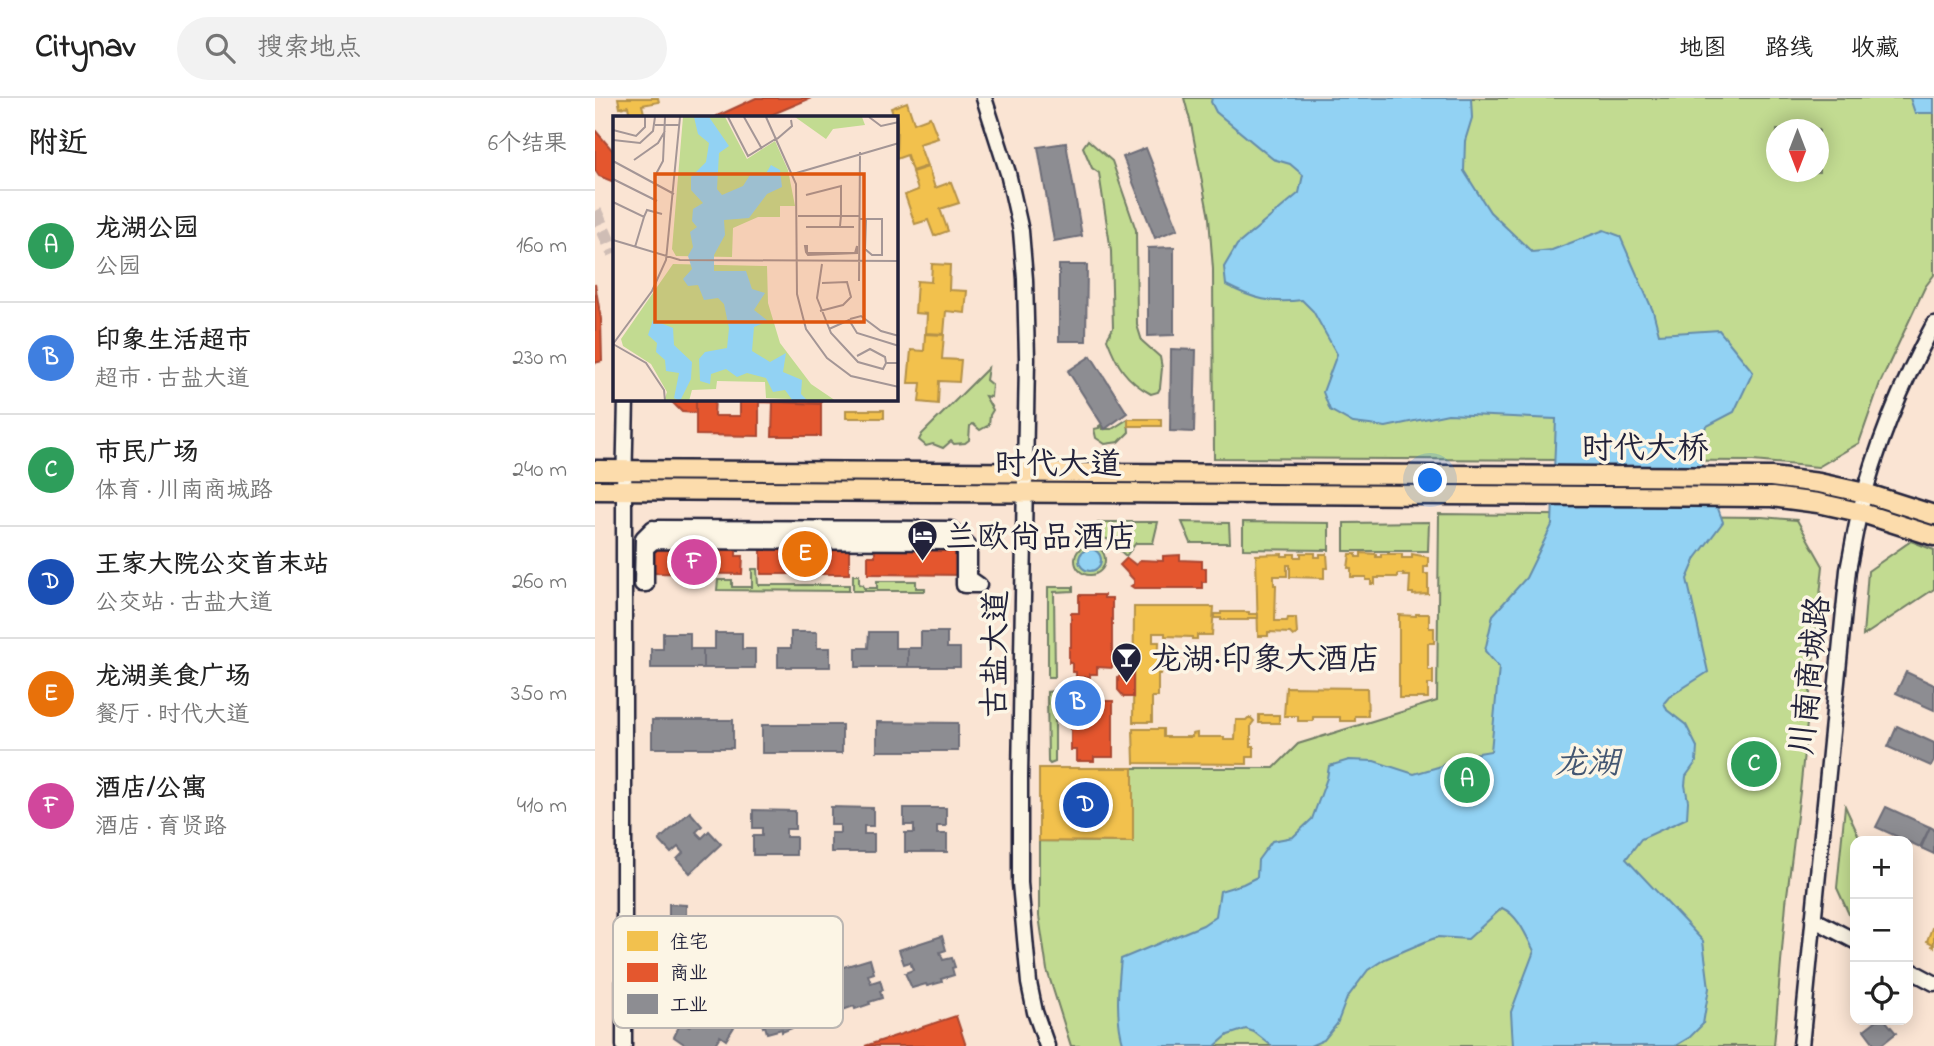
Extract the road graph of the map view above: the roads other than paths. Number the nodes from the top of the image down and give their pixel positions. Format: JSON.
{"nodes":[{"id":1,"x":984,"y":98,"type":"edge"},
{"id":2,"x":1934,"y":324,"type":"edge"},
{"id":3,"x":626,"y":401,"type":"edge"},
{"id":4,"x":595,"y":470,"type":"edge"},
{"id":5,"x":625,"y":470,"type":"junction"},
{"id":6,"x":1026,"y":472,"type":"junction"},
{"id":7,"x":1519,"y":476,"type":"joint"},
{"id":8,"x":595,"y":490,"type":"edge"},
{"id":9,"x":624,"y":490,"type":"junction"},
{"id":10,"x":1025,"y":492,"type":"junction"},
{"id":11,"x":1865,"y":493,"type":"junction"},
{"id":12,"x":1520,"y":495,"type":"joint"},
{"id":13,"x":1859,"y":512,"type":"junction"},
{"id":14,"x":1934,"y":515,"type":"edge"},
{"id":15,"x":1934,"y":536,"type":"edge"},
{"id":16,"x":976,"y":585,"type":"joint"},
{"id":17,"x":624,"y":916,"type":"edge"},
{"id":18,"x":1813,"y":919,"type":"junction"},
{"id":19,"x":1850,"y":938,"type":"edge"},
{"id":20,"x":1913,"y":972,"type":"edge"},
{"id":21,"x":1934,"y":983,"type":"edge"},
{"id":22,"x":624,"y":1028,"type":"edge"},
{"id":23,"x":624,"y":1046,"type":"edge"},
{"id":24,"x":1047,"y":1046,"type":"edge"},
{"id":25,"x":1801,"y":1046,"type":"edge"}],
"edges":[{"from":1,"to":6,"type":"street","name":"古盐大道"},
{"from":2,"to":11,"type":"street","name":"川南商城路"},
{"from":3,"to":5,"type":"street"},
{"from":4,"to":5,"type":"main road","name":"时代大道"},
{"from":5,"to":6,"type":"main road","name":"时代大道"},
{"from":5,"to":9,"type":"street"},
{"from":6,"to":7,"type":"main road","name":"时代大道"},
{"from":6,"to":10,"type":"street","name":"古盐大道"},
{"from":7,"to":11,"type":"main road","name":"时代大桥"},
{"from":8,"to":9,"type":"main road","name":"时代大道"},
{"from":9,"to":10,"type":"main road","name":"时代大道"},
{"from":9,"to":17,"type":"street"},
{"from":10,"to":12,"type":"main road","name":"时代大道"},
{"from":10,"to":24,"type":"street","name":"古盐大道"},
{"from":11,"to":13,"type":"street","name":"川南商城路"},
{"from":11,"to":14,"type":"main road"},
{"from":12,"to":13,"type":"main road","name":"时代大桥"},
{"from":13,"to":15,"type":"main road"},
{"from":13,"to":18,"type":"street","name":"川南商城路"},
{"from":16,"to":16,"type":"street"},
{"from":18,"to":19,"type":"street"},
{"from":18,"to":25,"type":"street","name":"川南商城路"},
{"from":20,"to":21,"type":"street"},
{"from":22,"to":23,"type":"street"}]}
